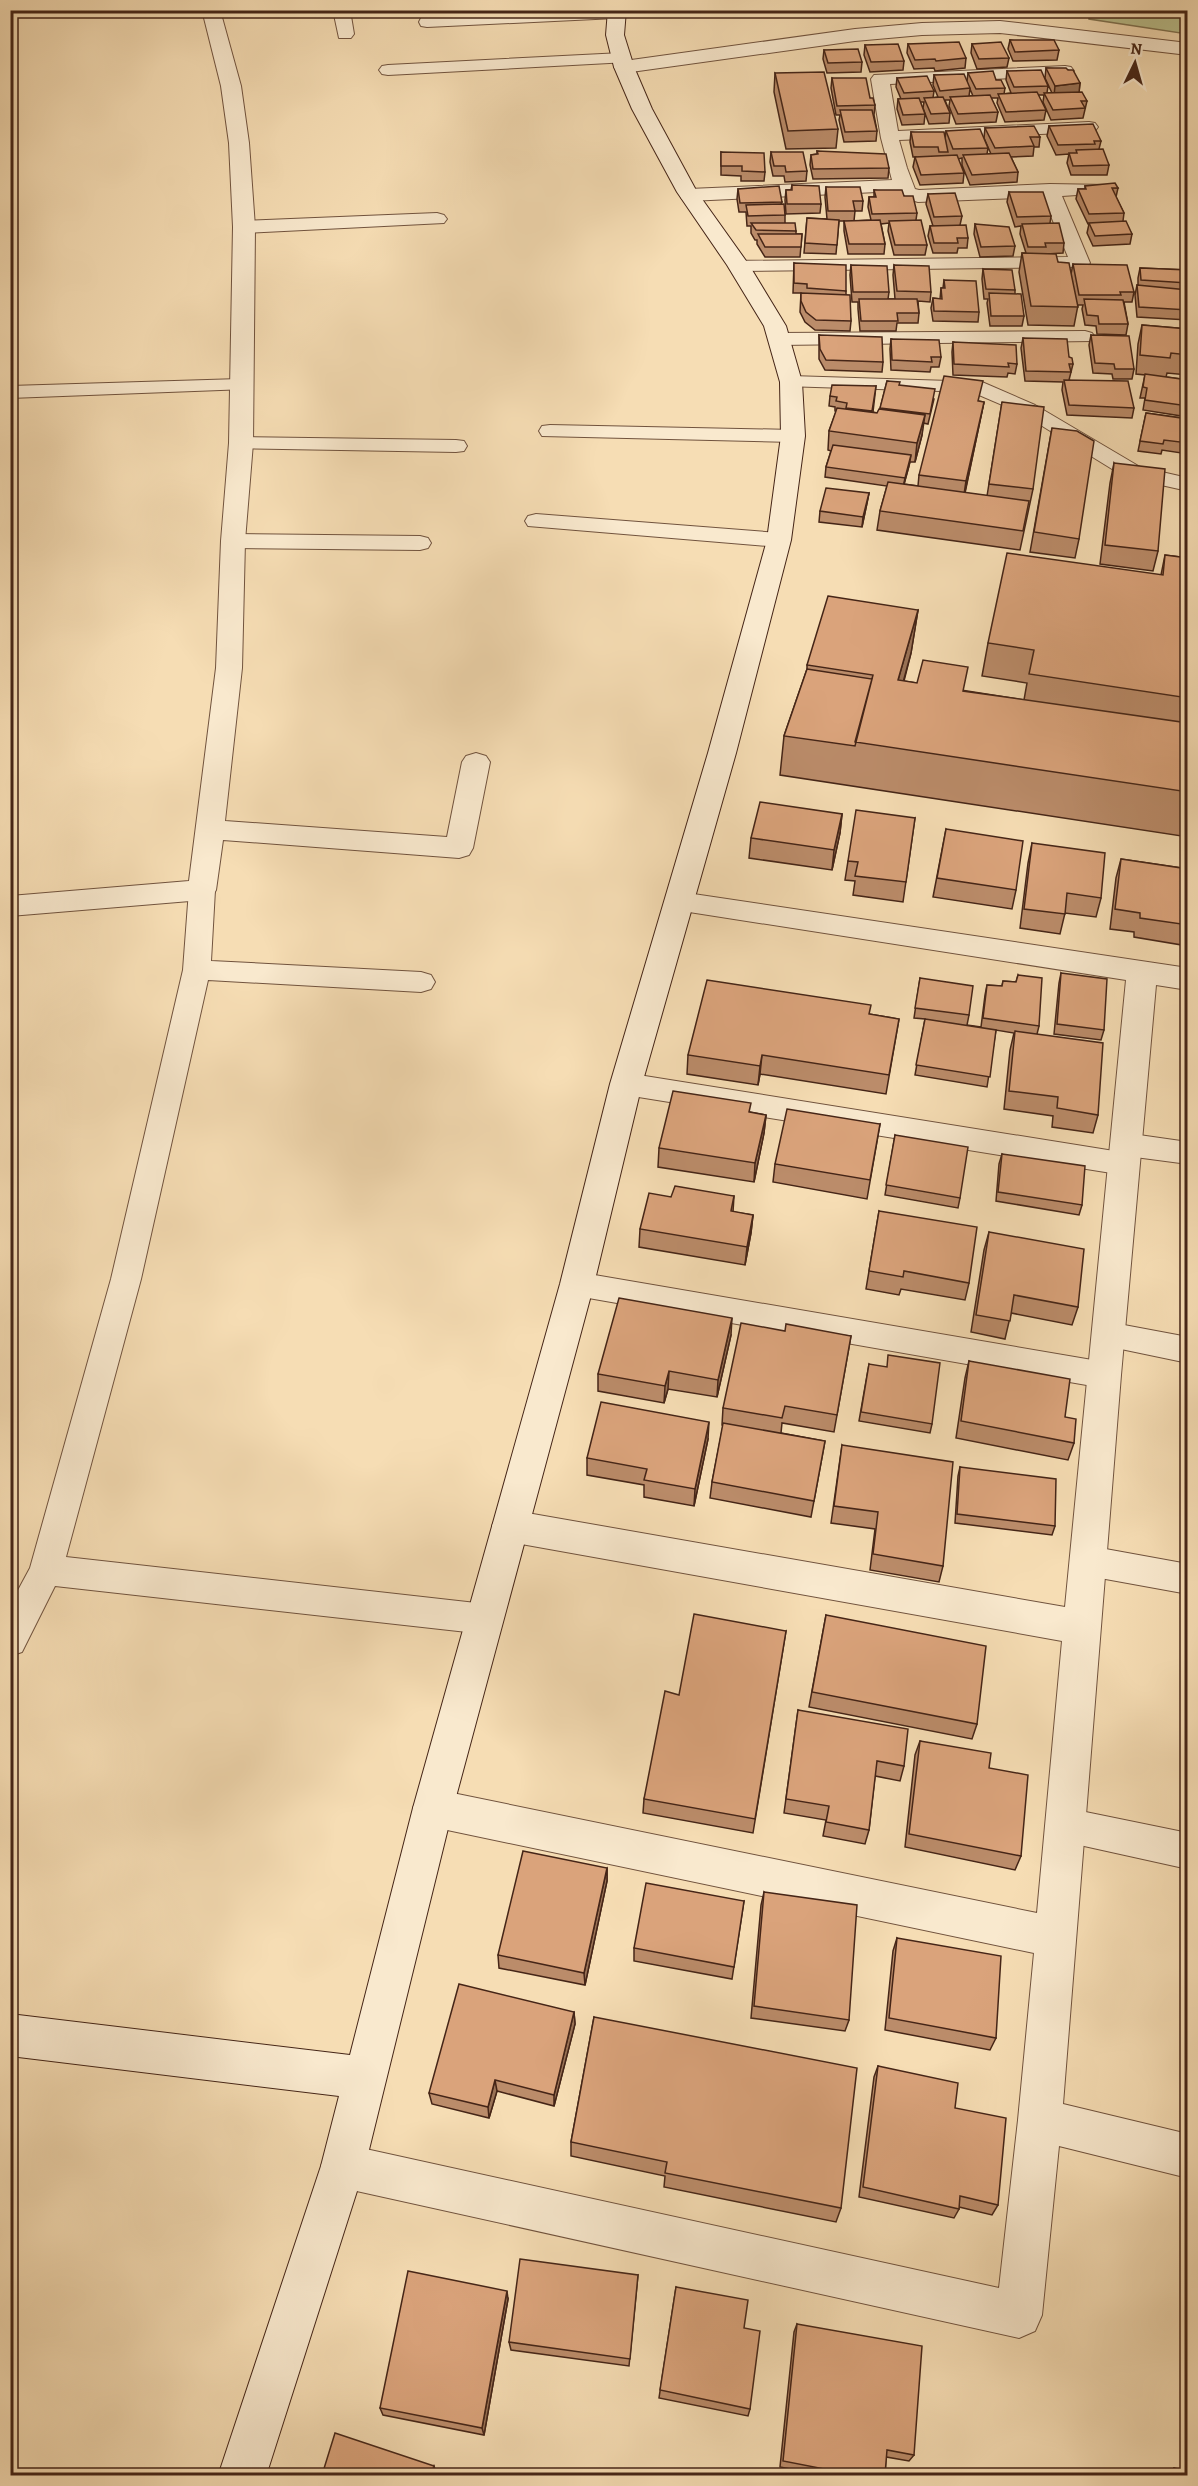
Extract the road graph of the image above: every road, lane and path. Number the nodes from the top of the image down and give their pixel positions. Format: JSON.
{"nodes":[{"id":1,"x":210,"y":10,"type":"edge"},
{"id":2,"x":341,"y":10,"type":"edge"},
{"id":3,"x":941,"y":10,"type":"edge"},
{"id":4,"x":616,"y":12,"type":"edge"},
{"id":5,"x":427,"y":22,"type":"dead end"},
{"id":6,"x":966,"y":28,"type":"junction"},
{"id":7,"x":345,"y":34,"type":"dead end"},
{"id":8,"x":1188,"y":49,"type":"edge"},
{"id":9,"x":623,"y":62,"type":"junction"},
{"id":10,"x":388,"y":70,"type":"dead end"},
{"id":11,"x":1065,"y":71,"type":"edge"},
{"id":12,"x":1092,"y":127,"type":"edge"},
{"id":13,"x":890,"y":135,"type":"junction"},
{"id":14,"x":903,"y":185,"type":"junction"},
{"id":15,"x":1100,"y":189,"type":"edge"},
{"id":16,"x":1050,"y":190,"type":"junction"},
{"id":17,"x":689,"y":195,"type":"junction"},
{"id":18,"x":436,"y":219,"type":"dead end"},
{"id":19,"x":244,"y":226,"type":"junction"},
{"id":20,"x":738,"y":265,"type":"junction"},
{"id":21,"x":1085,"y":337,"type":"dead end"},
{"id":22,"x":779,"y":339,"type":"junction"},
{"id":23,"x":791,"y":382,"type":"junction"},
{"id":24,"x":240,"y":385,"type":"junction"},
{"id":25,"x":10,"y":392,"type":"edge"},
{"id":26,"x":550,"y":431,"type":"dead end"},
{"id":27,"x":793,"y":436,"type":"junction"},
{"id":28,"x":241,"y":443,"type":"junction"},
{"id":29,"x":456,"y":446,"type":"dead end"},
{"id":30,"x":1188,"y":485,"type":"edge"},
{"id":31,"x":536,"y":521,"type":"dead end"},
{"id":32,"x":779,"y":540,"type":"junction"},
{"id":33,"x":233,"y":541,"type":"junction"},
{"id":34,"x":420,"y":543,"type":"dead end"},
{"id":35,"x":476,"y":762,"type":"dead end"},
{"id":36,"x":210,"y":829,"type":"junction"},
{"id":37,"x":202,"y":890,"type":"junction"},
{"id":38,"x":680,"y":902,"type":"junction"},
{"id":39,"x":10,"y":906,"type":"edge"},
{"id":40,"x":197,"y":970,"type":"junction"},
{"id":41,"x":1142,"y":972,"type":"junction"},
{"id":42,"x":1188,"y":979,"type":"edge"},
{"id":43,"x":422,"y":982,"type":"dead end"},
{"id":44,"x":626,"y":1084,"type":"junction"},
{"id":45,"x":1188,"y":1153,"type":"edge"},
{"id":46,"x":1125,"y":1154,"type":"junction"},
{"id":47,"x":576,"y":1284,"type":"junction"},
{"id":48,"x":1108,"y":1335,"type":"junction"},
{"id":49,"x":1188,"y":1350,"type":"edge"},
{"id":50,"x":1104,"y":1375,"type":"junction"},
{"id":51,"x":510,"y":1526,"type":"junction"},
{"id":52,"x":1089,"y":1561,"type":"junction"},
{"id":53,"x":46,"y":1570,"type":"junction"},
{"id":54,"x":1188,"y":1579,"type":"edge"},
{"id":55,"x":485,"y":1620,"type":"junction"},
{"id":56,"x":1082,"y":1627,"type":"junction"},
{"id":57,"x":10,"y":1641,"type":"edge"},
{"id":58,"x":433,"y":1808,"type":"junction"},
{"id":59,"x":1066,"y":1825,"type":"junction"},
{"id":60,"x":1188,"y":1851,"type":"edge"},
{"id":61,"x":1056,"y":1936,"type":"junction"},
{"id":62,"x":10,"y":2035,"type":"edge"},
{"id":63,"x":365,"y":2078,"type":"junction"},
{"id":64,"x":1040,"y":2120,"type":"junction"},
{"id":65,"x":1188,"y":2156,"type":"edge"},
{"id":66,"x":343,"y":2166,"type":"junction"},
{"id":67,"x":242,"y":2475,"type":"edge"}],
"edges":[{"from":1,"to":19,"type":"street"},
{"from":2,"to":7,"type":"lane"},
{"from":3,"to":6,"type":"street"},
{"from":4,"to":5,"type":"lane"},
{"from":4,"to":9,"type":"street"},
{"from":6,"to":8,"type":"street"},
{"from":6,"to":9,"type":"street"},
{"from":9,"to":10,"type":"lane"},
{"from":9,"to":17,"type":"street"},
{"from":11,"to":13,"type":"lane"},
{"from":12,"to":13,"type":"lane"},
{"from":13,"to":14,"type":"lane"},
{"from":14,"to":16,"type":"lane"},
{"from":14,"to":17,"type":"lane"},
{"from":15,"to":16,"type":"lane"},
{"from":16,"to":20,"type":"lane"},
{"from":17,"to":20,"type":"street"},
{"from":18,"to":19,"type":"lane"},
{"from":19,"to":24,"type":"street"},
{"from":20,"to":22,"type":"street"},
{"from":21,"to":22,"type":"lane"},
{"from":22,"to":23,"type":"street"},
{"from":23,"to":27,"type":"street"},
{"from":23,"to":30,"type":"lane"},
{"from":24,"to":25,"type":"lane"},
{"from":24,"to":28,"type":"street"},
{"from":26,"to":27,"type":"lane"},
{"from":27,"to":32,"type":"street"},
{"from":28,"to":29,"type":"lane"},
{"from":28,"to":33,"type":"street"},
{"from":31,"to":32,"type":"lane"},
{"from":32,"to":38,"type":"street"},
{"from":33,"to":34,"type":"lane"},
{"from":33,"to":36,"type":"street"},
{"from":35,"to":36,"type":"street"},
{"from":36,"to":37,"type":"street"},
{"from":37,"to":39,"type":"street"},
{"from":37,"to":40,"type":"lane"},
{"from":38,"to":41,"type":"street"},
{"from":38,"to":44,"type":"street"},
{"from":40,"to":43,"type":"lane"},
{"from":40,"to":53,"type":"lane"},
{"from":41,"to":42,"type":"street"},
{"from":41,"to":46,"type":"street"},
{"from":44,"to":46,"type":"lane"},
{"from":44,"to":47,"type":"street"},
{"from":45,"to":46,"type":"lane"},
{"from":46,"to":48,"type":"street"},
{"from":47,"to":50,"type":"lane"},
{"from":47,"to":51,"type":"street"},
{"from":48,"to":49,"type":"lane"},
{"from":48,"to":50,"type":"street"},
{"from":50,"to":52,"type":"street"},
{"from":51,"to":55,"type":"street"},
{"from":51,"to":56,"type":"street"},
{"from":52,"to":54,"type":"lane"},
{"from":52,"to":56,"type":"street"},
{"from":53,"to":55,"type":"lane"},
{"from":53,"to":57,"type":"lane"},
{"from":55,"to":58,"type":"street"},
{"from":56,"to":59,"type":"street"},
{"from":58,"to":61,"type":"street"},
{"from":58,"to":63,"type":"street"},
{"from":59,"to":60,"type":"lane"},
{"from":59,"to":61,"type":"street"},
{"from":61,"to":64,"type":"street"},
{"from":62,"to":63,"type":"street"},
{"from":63,"to":66,"type":"street"},
{"from":64,"to":65,"type":"street"},
{"from":64,"to":66,"type":"street"},
{"from":66,"to":67,"type":"street"}]}
